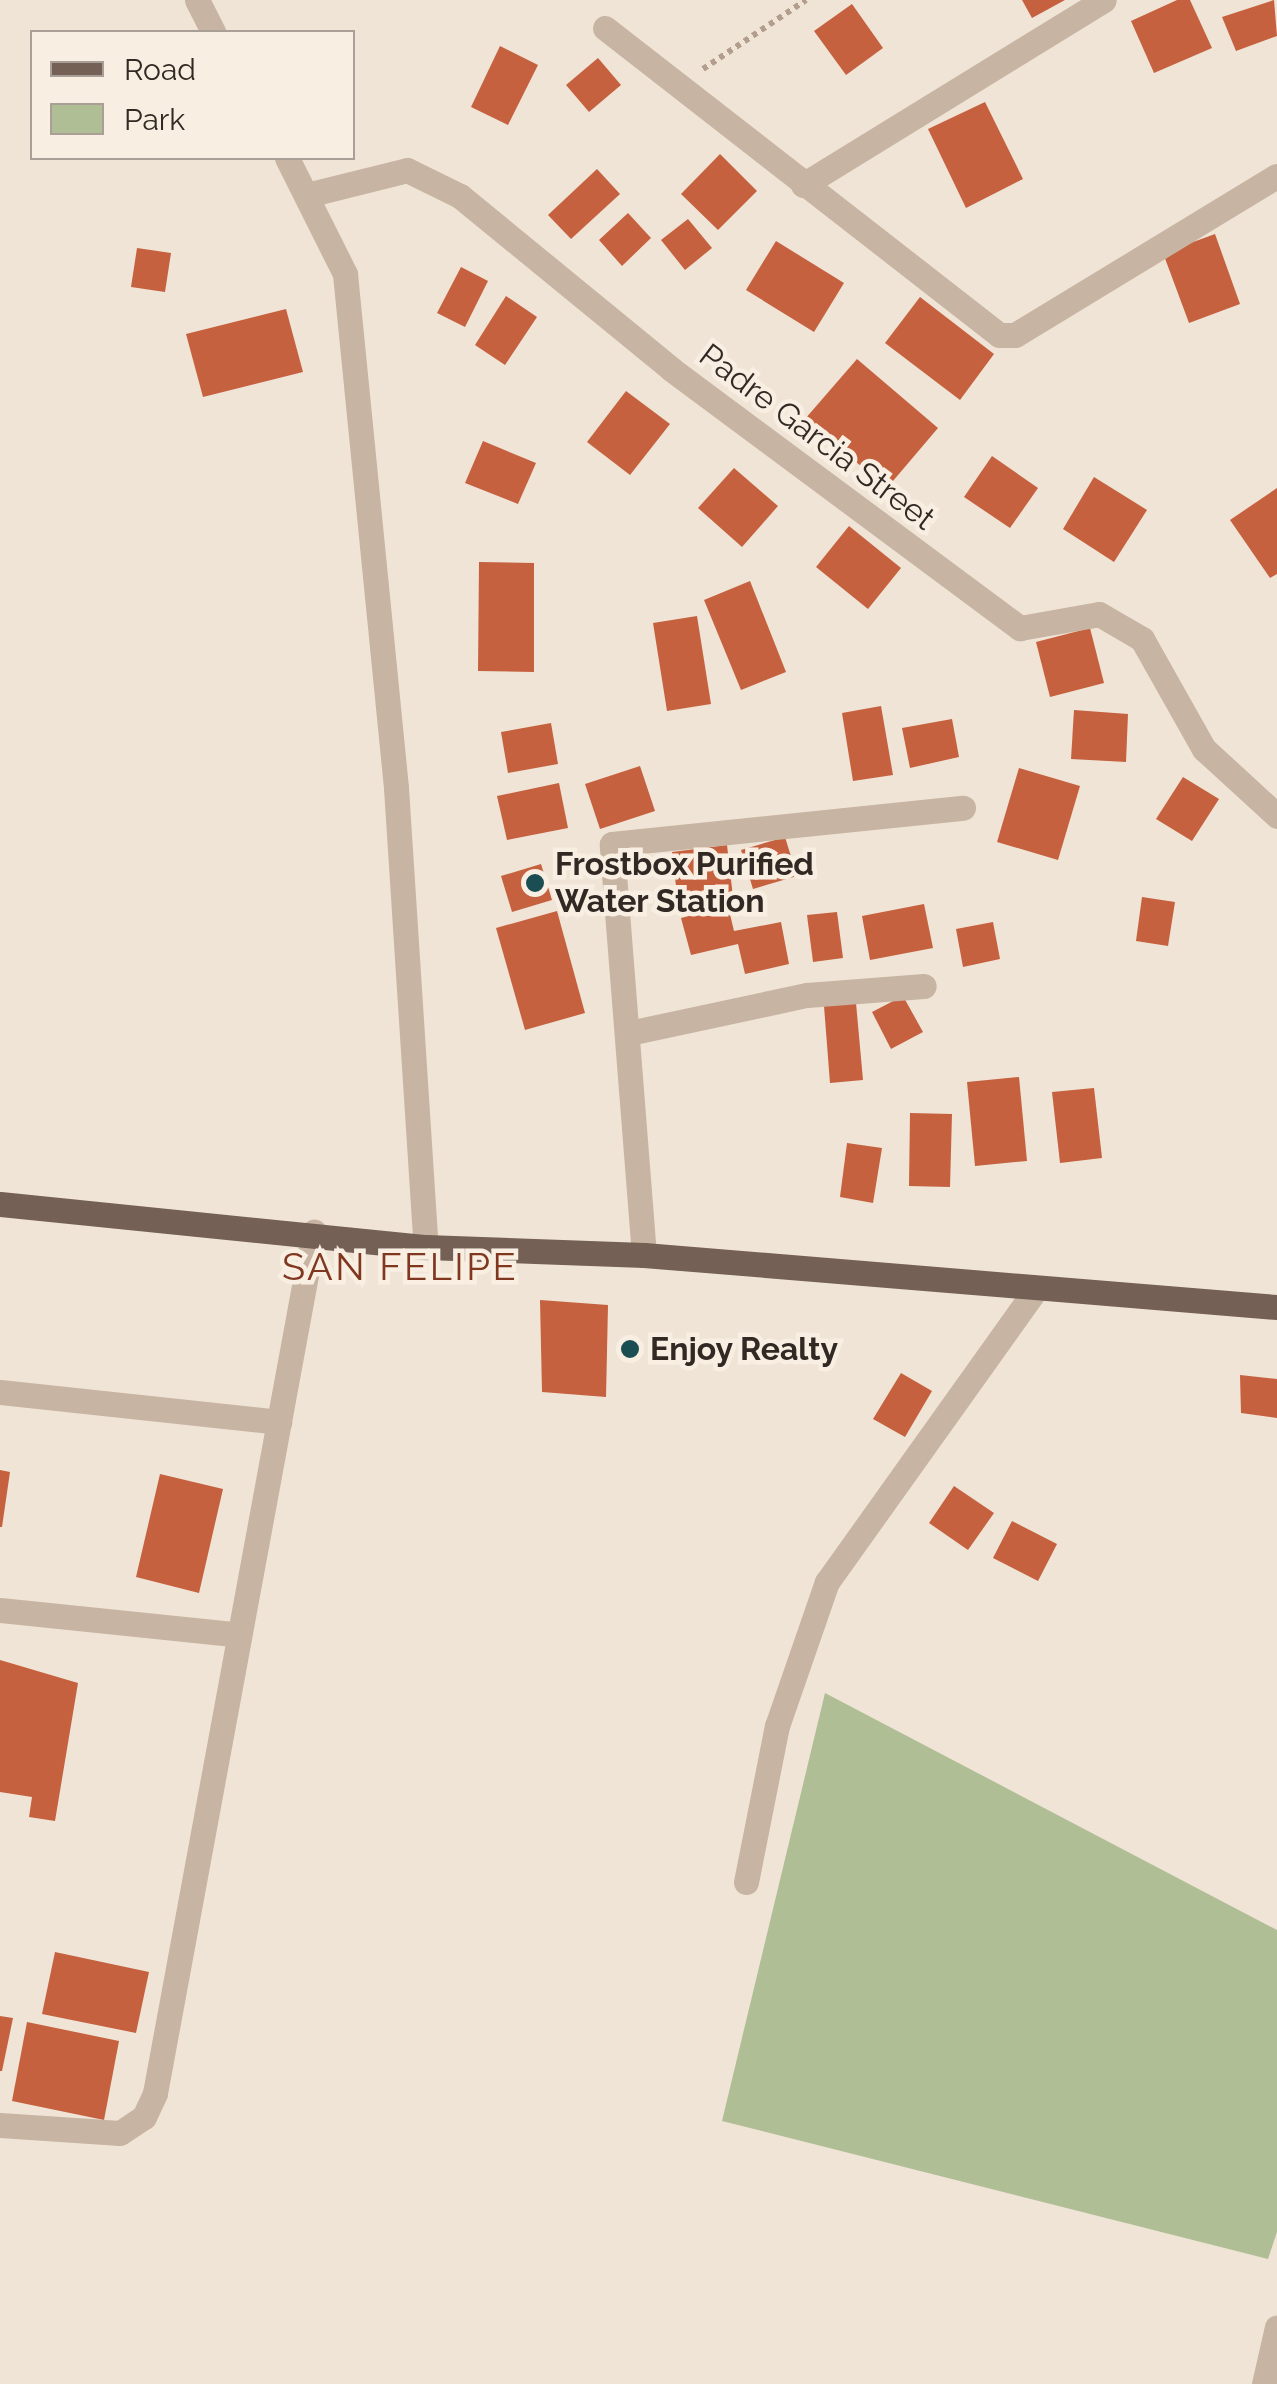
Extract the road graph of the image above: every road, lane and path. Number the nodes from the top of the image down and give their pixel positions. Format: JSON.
{"nodes":[{"id":1,"x":197,"y":0,"type":"edge"},
{"id":2,"x":806,"y":0,"type":"edge"},
{"id":3,"x":1104,"y":0,"type":"edge"},
{"id":4,"x":605,"y":28,"type":"dead end"},
{"id":5,"x":212,"y":30,"type":"edge"},
{"id":6,"x":678,"y":87,"type":"junction"},
{"id":7,"x":288,"y":160,"type":"edge"},
{"id":8,"x":1277,"y":176,"type":"edge"},
{"id":9,"x":803,"y":184,"type":"junction"},
{"id":10,"x":310,"y":194,"type":"junction"},
{"id":11,"x":963,"y":808,"type":"dead end"},
{"id":12,"x":1277,"y":816,"type":"edge"},
{"id":13,"x":924,"y":986,"type":"dead end"},
{"id":14,"x":629,"y":1033,"type":"junction"},
{"id":15,"x":0,"y":1204,"type":"edge"},
{"id":16,"x":314,"y":1232,"type":"junction"},
{"id":17,"x":426,"y":1246,"type":"junction"},
{"id":18,"x":644,"y":1255,"type":"junction"},
{"id":19,"x":1034,"y":1292,"type":"junction"},
{"id":20,"x":1277,"y":1308,"type":"edge"},
{"id":21,"x":0,"y":1392,"type":"edge"},
{"id":22,"x":279,"y":1422,"type":"junction"},
{"id":23,"x":0,"y":1610,"type":"edge"},
{"id":24,"x":233,"y":1634,"type":"junction"},
{"id":25,"x":746,"y":1882,"type":"dead end"},
{"id":26,"x":0,"y":2125,"type":"edge"},
{"id":27,"x":1277,"y":2327,"type":"edge"},
{"id":28,"x":1264,"y":2384,"type":"edge"}],
"edges":[{"from":1,"to":5,"type":"street"},
{"from":2,"to":6,"type":"path"},
{"from":3,"to":9,"type":"street"},
{"from":4,"to":6,"type":"street"},
{"from":6,"to":9,"type":"street"},
{"from":7,"to":10,"type":"street"},
{"from":8,"to":9,"type":"street"},
{"from":10,"to":12,"type":"street","name":"Padre Garcia Street"},
{"from":10,"to":17,"type":"street"},
{"from":11,"to":14,"type":"street"},
{"from":13,"to":14,"type":"street"},
{"from":14,"to":18,"type":"street"},
{"from":15,"to":16,"type":"main road"},
{"from":16,"to":17,"type":"main road"},
{"from":16,"to":22,"type":"street"},
{"from":17,"to":18,"type":"main road"},
{"from":18,"to":19,"type":"main road"},
{"from":19,"to":20,"type":"main road"},
{"from":19,"to":25,"type":"street"},
{"from":21,"to":22,"type":"street"},
{"from":22,"to":24,"type":"street"},
{"from":23,"to":24,"type":"street"},
{"from":24,"to":26,"type":"street"},
{"from":27,"to":28,"type":"street"}]}
